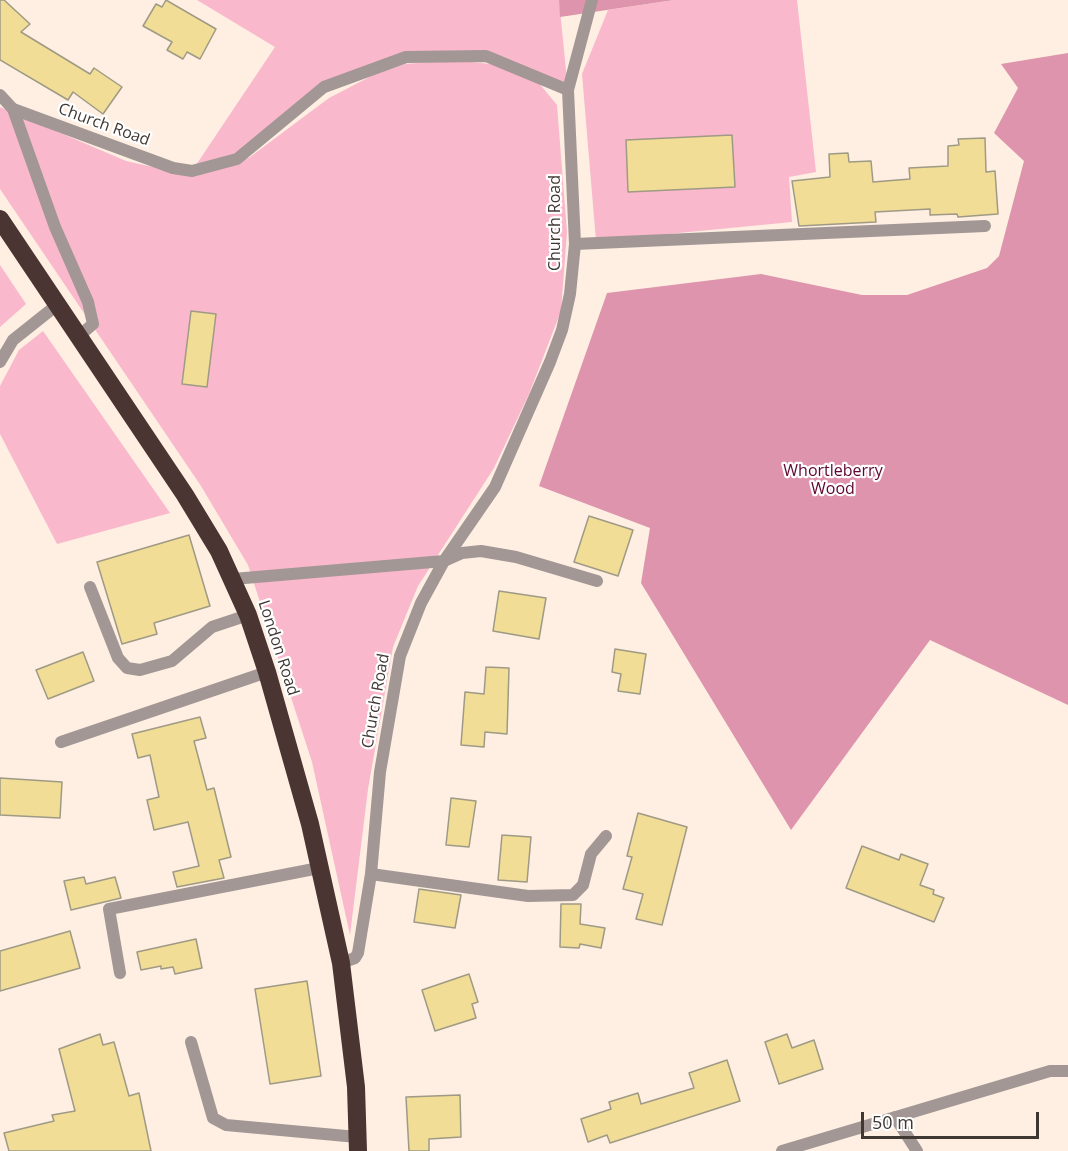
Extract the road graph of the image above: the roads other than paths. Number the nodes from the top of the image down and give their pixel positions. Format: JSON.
{"nodes":[{"id":1,"x":592,"y":0,"type":"edge"},
{"id":2,"x":568,"y":90,"type":"junction"},
{"id":3,"x":0,"y":95,"type":"edge"},
{"id":4,"x":13,"y":109,"type":"junction"},
{"id":5,"x":0,"y":219,"type":"edge"},
{"id":6,"x":985,"y":226,"type":"dead end"},
{"id":7,"x":575,"y":244,"type":"junction"},
{"id":8,"x":57,"y":305,"type":"junction"},
{"id":9,"x":79,"y":336,"type":"junction"},
{"id":10,"x":0,"y":362,"type":"edge"},
{"id":11,"x":444,"y":561,"type":"junction"},
{"id":12,"x":233,"y":579,"type":"junction"},
{"id":13,"x":597,"y":581,"type":"dead end"},
{"id":14,"x":90,"y":587,"type":"dead end"},
{"id":15,"x":248,"y":615,"type":"junction"},
{"id":16,"x":267,"y":672,"type":"junction"},
{"id":17,"x":61,"y":742,"type":"dead end"},
{"id":18,"x":606,"y":836,"type":"dead end"},
{"id":19,"x":319,"y":868,"type":"junction"},
{"id":20,"x":371,"y":874,"type":"junction"},
{"id":21,"x":341,"y":963,"type":"junction"},
{"id":22,"x":120,"y":973,"type":"dead end"},
{"id":23,"x":191,"y":1042,"type":"dead end"},
{"id":24,"x":1068,"y":1071,"type":"edge"},
{"id":25,"x":895,"y":1117,"type":"junction"},
{"id":26,"x":357,"y":1144,"type":"edge"},
{"id":27,"x":782,"y":1151,"type":"edge"},
{"id":28,"x":917,"y":1151,"type":"edge"}],
"edges":[{"from":1,"to":2,"type":"street"},
{"from":2,"to":4,"type":"street","name":"Church Road"},
{"from":2,"to":7,"type":"street","name":"Church Road"},
{"from":3,"to":4,"type":"street","name":"Church Road"},
{"from":4,"to":9,"type":"street"},
{"from":5,"to":8,"type":"highway","name":"London Road"},
{"from":6,"to":7,"type":"street"},
{"from":7,"to":11,"type":"street","name":"Church Road"},
{"from":8,"to":9,"type":"highway","name":"London Road"},
{"from":8,"to":10,"type":"street"},
{"from":9,"to":12,"type":"highway","name":"London Road"},
{"from":11,"to":12,"type":"street"},
{"from":11,"to":13,"type":"street"},
{"from":11,"to":20,"type":"street","name":"Church Road"},
{"from":12,"to":15,"type":"highway","name":"London Road"},
{"from":14,"to":15,"type":"street"},
{"from":15,"to":16,"type":"highway","name":"London Road"},
{"from":16,"to":17,"type":"street"},
{"from":16,"to":19,"type":"highway","name":"London Road"},
{"from":18,"to":20,"type":"street"},
{"from":19,"to":21,"type":"highway","name":"London Road"},
{"from":19,"to":22,"type":"street"},
{"from":20,"to":21,"type":"street","name":"Church Road"},
{"from":21,"to":26,"type":"highway","name":"London Road"},
{"from":23,"to":26,"type":"street"},
{"from":24,"to":25,"type":"street"},
{"from":25,"to":27,"type":"street"},
{"from":25,"to":28,"type":"street"}]}
